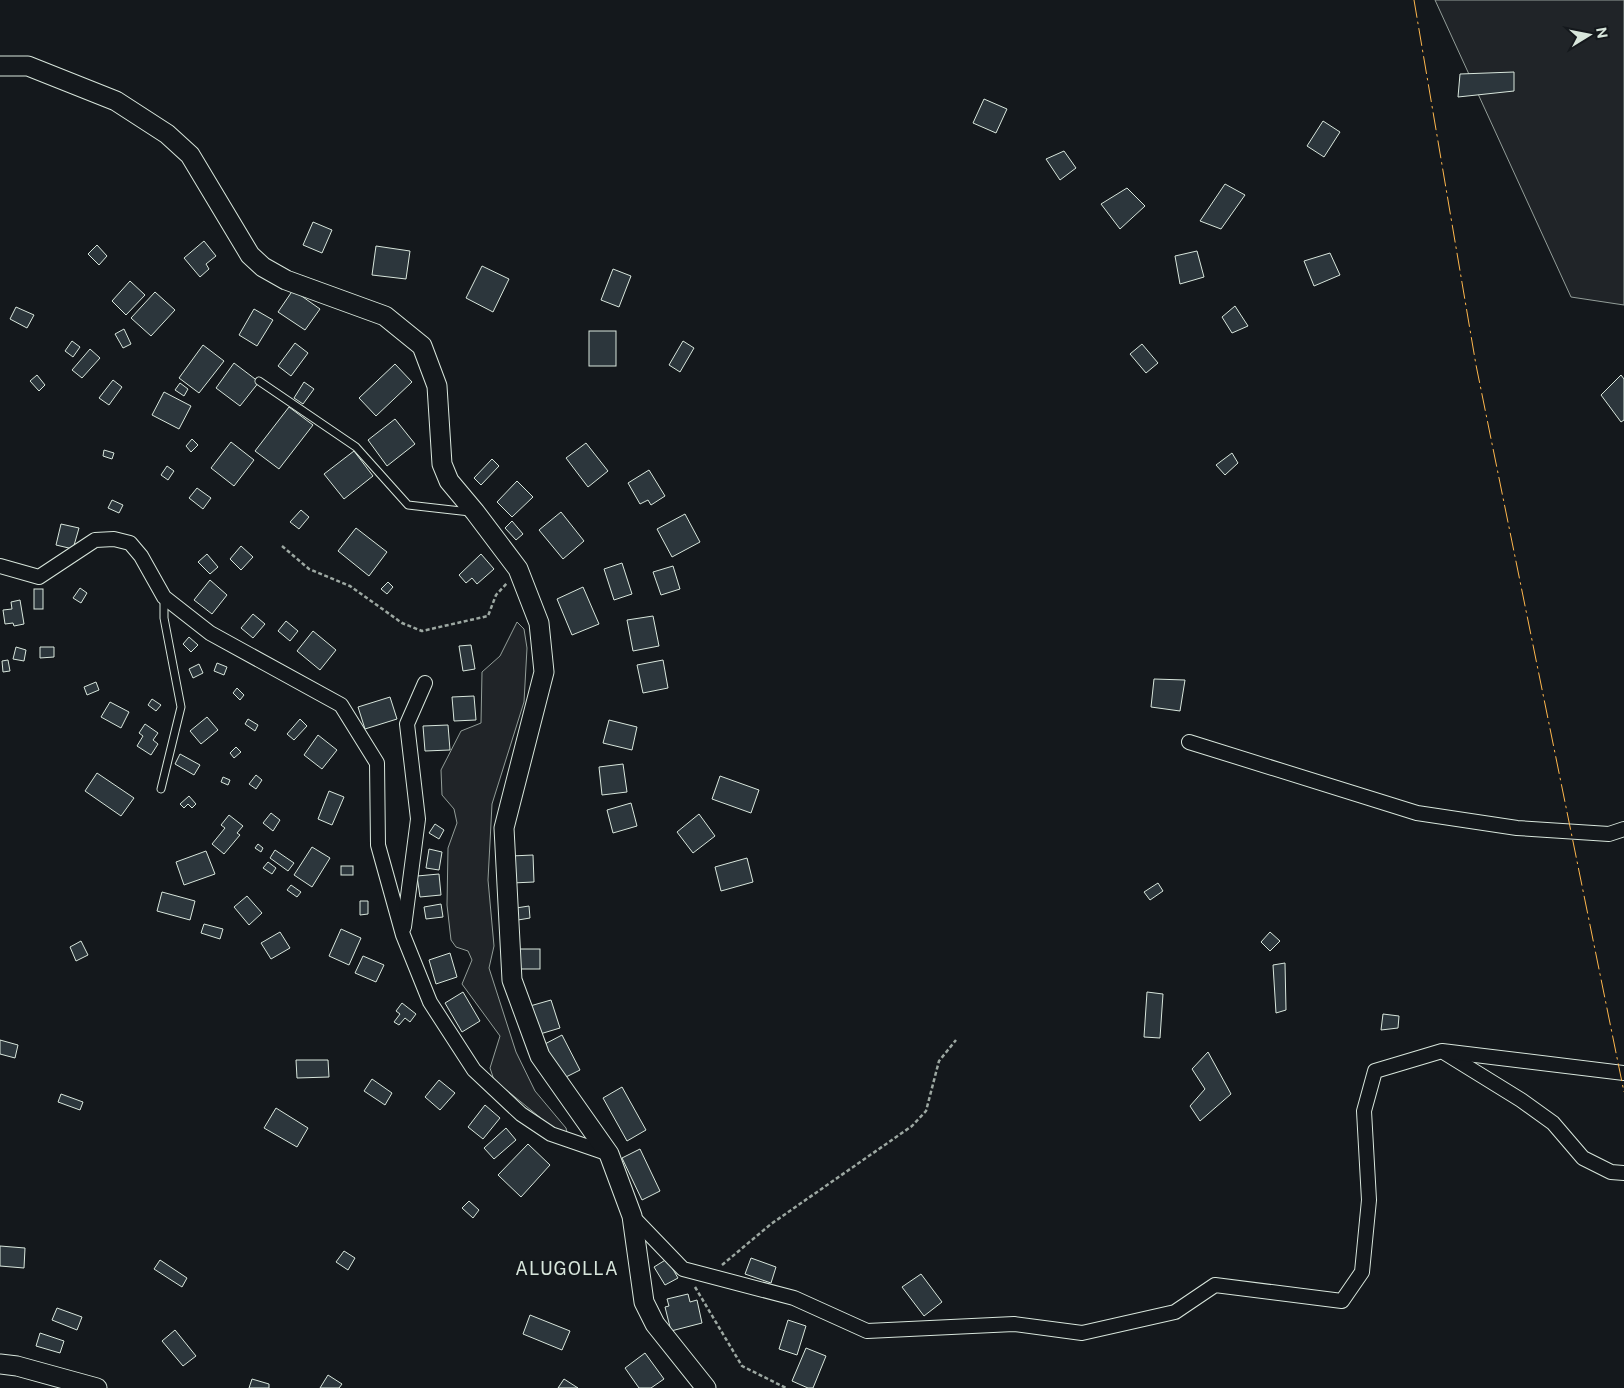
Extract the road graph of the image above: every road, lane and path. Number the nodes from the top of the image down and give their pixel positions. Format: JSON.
{"nodes":[{"id":1,"x":0,"y":66,"type":"edge"},
{"id":2,"x":259,"y":380,"type":"dead end"},
{"id":3,"x":475,"y":512,"type":"junction"},
{"id":4,"x":282,"y":546,"type":"dead end"},
{"id":5,"x":0,"y":566,"type":"edge"},
{"id":6,"x":518,"y":569,"type":"junction"},
{"id":7,"x":164,"y":597,"type":"junction"},
{"id":8,"x":425,"y":683,"type":"dead end"},
{"id":9,"x":1189,"y":742,"type":"dead end"},
{"id":10,"x":161,"y":789,"type":"dead end"},
{"id":11,"x":1624,"y":829,"type":"edge"},
{"id":12,"x":403,"y":935,"type":"junction"},
{"id":13,"x":956,"y":1040,"type":"dead end"},
{"id":14,"x":1442,"y":1051,"type":"junction"},
{"id":15,"x":1624,"y":1073,"type":"edge"},
{"id":16,"x":609,"y":1154,"type":"junction"},
{"id":17,"x":1624,"y":1173,"type":"edge"},
{"id":18,"x":632,"y":1216,"type":"junction"},
{"id":19,"x":683,"y":1269,"type":"junction"},
{"id":20,"x":709,"y":1275,"type":"junction"},
{"id":21,"x":0,"y":1364,"type":"edge"},
{"id":22,"x":97,"y":1388,"type":"edge"},
{"id":23,"x":706,"y":1388,"type":"edge"},
{"id":24,"x":786,"y":1388,"type":"edge"}],
"edges":[{"from":1,"to":3,"type":"main road"},
{"from":2,"to":3,"type":"lane"},
{"from":3,"to":6,"type":"main road"},
{"from":4,"to":6,"type":"path"},
{"from":5,"to":7,"type":"street"},
{"from":6,"to":16,"type":"main road"},
{"from":7,"to":10,"type":"lane"},
{"from":7,"to":12,"type":"street"},
{"from":8,"to":12,"type":"street"},
{"from":9,"to":11,"type":"street"},
{"from":12,"to":16,"type":"street"},
{"from":13,"to":20,"type":"path"},
{"from":14,"to":15,"type":"street"},
{"from":14,"to":17,"type":"street"},
{"from":14,"to":20,"type":"street"},
{"from":16,"to":18,"type":"main road"},
{"from":18,"to":19,"type":"street"},
{"from":18,"to":23,"type":"main road"},
{"from":19,"to":20,"type":"street"},
{"from":19,"to":24,"type":"path"},
{"from":21,"to":22,"type":"main road"}]}
